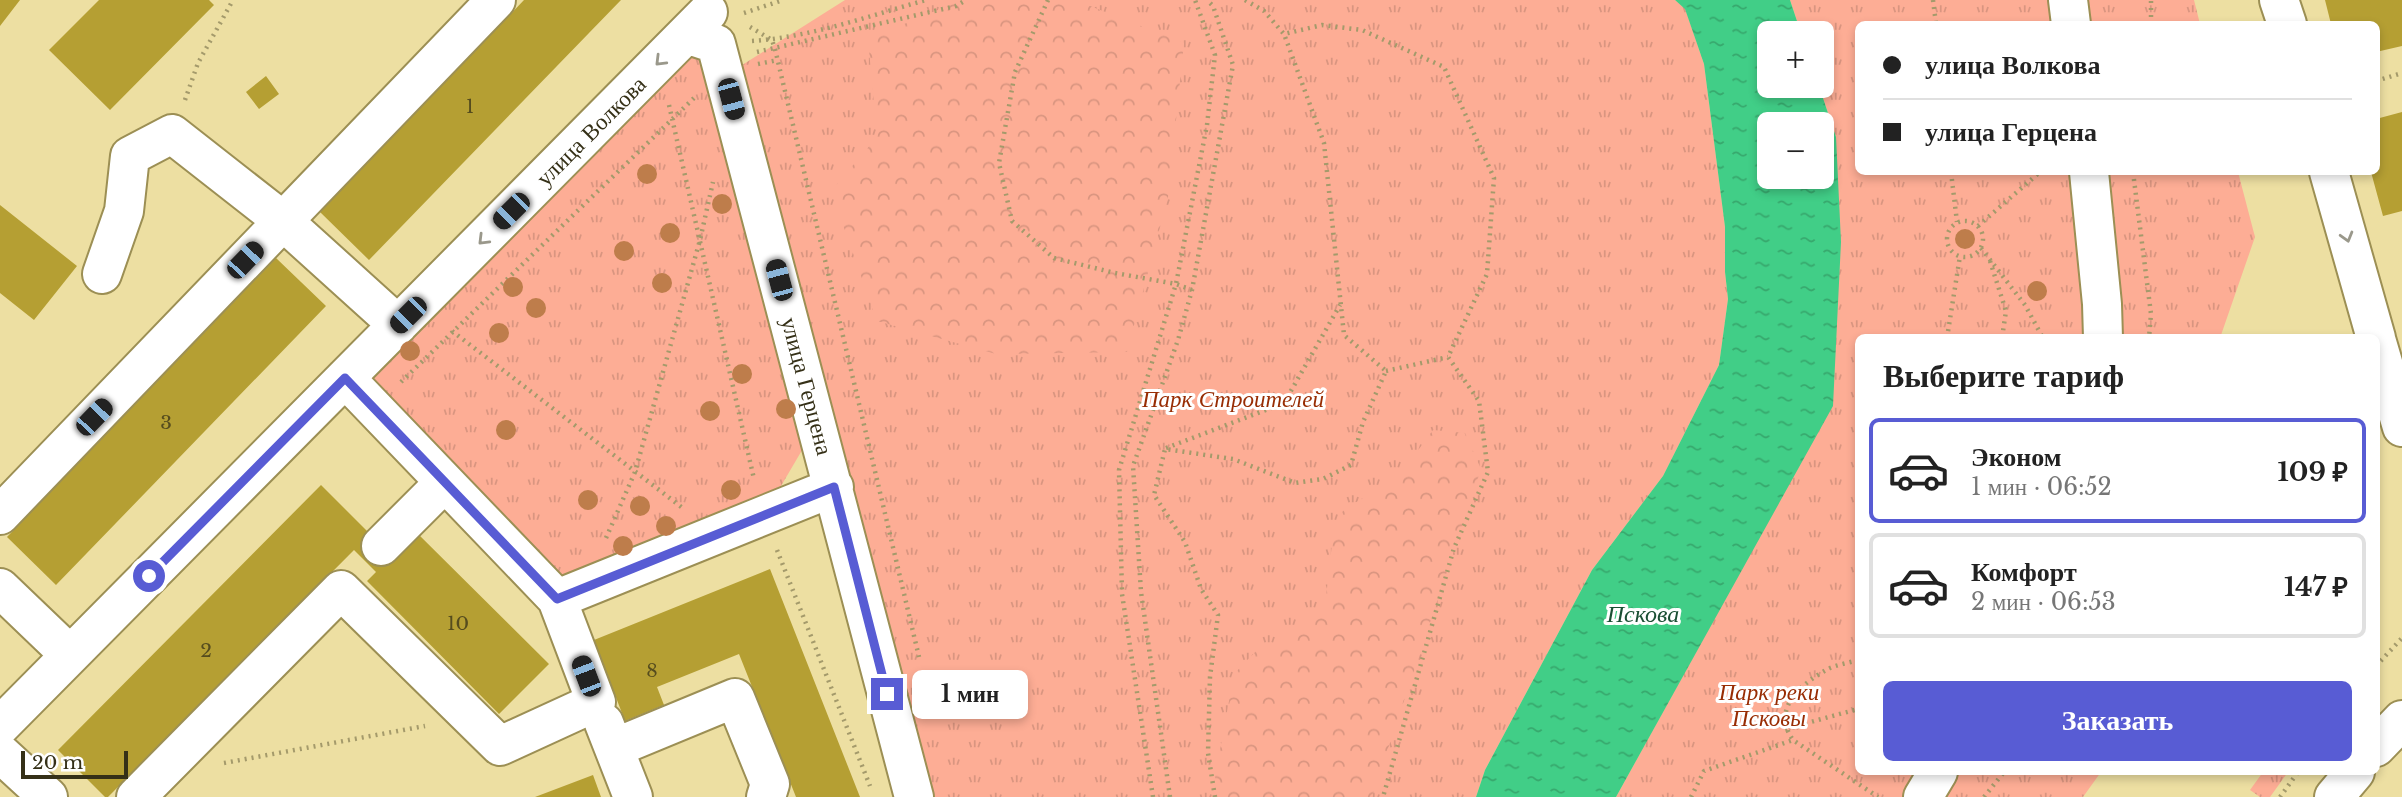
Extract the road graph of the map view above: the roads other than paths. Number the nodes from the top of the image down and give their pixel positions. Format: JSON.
{"nodes":[{"id":1,"x":496,"y":0,"type":"edge"},
{"id":2,"x":2068,"y":0,"type":"edge"},
{"id":3,"x":2279,"y":0,"type":"edge"},
{"id":4,"x":2071,"y":21,"type":"edge"},
{"id":5,"x":2286,"y":21,"type":"edge"},
{"id":6,"x":721,"y":32,"type":"edge"},
{"id":7,"x":2089,"y":175,"type":"edge"},
{"id":8,"x":2330,"y":175,"type":"edge"},
{"id":9,"x":283,"y":221,"type":"junction"},
{"id":10,"x":103,"y":274,"type":"dead end"},
{"id":11,"x":408,"y":315,"type":"junction"},
{"id":12,"x":2103,"y":334,"type":"edge"},
{"id":13,"x":2375,"y":334,"type":"edge"},
{"id":14,"x":2380,"y":353,"type":"edge"},
{"id":15,"x":345,"y":378,"type":"junction"},
{"id":16,"x":2402,"y":427,"type":"edge"},
{"id":17,"x":444,"y":483,"type":"junction"},
{"id":18,"x":834,"y":487,"type":"junction"},
{"id":19,"x":0,"y":514,"type":"edge"},
{"id":20,"x":0,"y":588,"type":"edge"},
{"id":21,"x":341,"y":590,"type":"junction"},
{"id":22,"x":570,"y":593,"type":"junction"},
{"id":23,"x":70,"y":655,"type":"junction"},
{"id":24,"x":596,"y":702,"type":"junction"},
{"id":25,"x":2402,"y":720,"type":"edge"},
{"id":26,"x":0,"y":726,"type":"edge"},
{"id":27,"x":2380,"y":743,"type":"edge"},
{"id":28,"x":614,"y":748,"type":"junction"},
{"id":29,"x":0,"y":753,"type":"edge"},
{"id":30,"x":1936,"y":775,"type":"edge"},
{"id":31,"x":2352,"y":775,"type":"edge"},
{"id":32,"x":48,"y":797,"type":"edge"},
{"id":33,"x":136,"y":797,"type":"edge"},
{"id":34,"x":633,"y":797,"type":"edge"},
{"id":35,"x":766,"y":797,"type":"edge"},
{"id":36,"x":914,"y":797,"type":"edge"},
{"id":37,"x":1923,"y":797,"type":"edge"},
{"id":38,"x":2334,"y":797,"type":"edge"}],
"edges":[{"from":1,"to":9,"type":"street"},
{"from":2,"to":4,"type":"street"},
{"from":3,"to":5,"type":"street"},
{"from":6,"to":11,"type":"street","name":"улица Волкова","one_way":true},
{"from":6,"to":18,"type":"street","name":"улица Герцена"},
{"from":7,"to":12,"type":"street"},
{"from":8,"to":13,"type":"street","one_way":true},
{"from":9,"to":10,"type":"street"},
{"from":9,"to":11,"type":"street"},
{"from":9,"to":19,"type":"street"},
{"from":11,"to":15,"type":"street","name":"улица Волкова"},
{"from":14,"to":16,"type":"street"},
{"from":15,"to":17,"type":"street"},
{"from":15,"to":23,"type":"street","name":"улица Волкова"},
{"from":17,"to":21,"type":"street"},
{"from":17,"to":22,"type":"street"},
{"from":18,"to":22,"type":"street"},
{"from":18,"to":36,"type":"street","name":"улица Герцена"},
{"from":20,"to":23,"type":"street"},
{"from":21,"to":24,"type":"street"},
{"from":21,"to":33,"type":"street"},
{"from":22,"to":24,"type":"street"},
{"from":23,"to":26,"type":"street","name":"улица Волкова"},
{"from":24,"to":28,"type":"street"},
{"from":25,"to":27,"type":"street"},
{"from":28,"to":34,"type":"street"},
{"from":28,"to":35,"type":"street"},
{"from":29,"to":32,"type":"street"},
{"from":30,"to":37,"type":"street"},
{"from":31,"to":38,"type":"street"}]}
